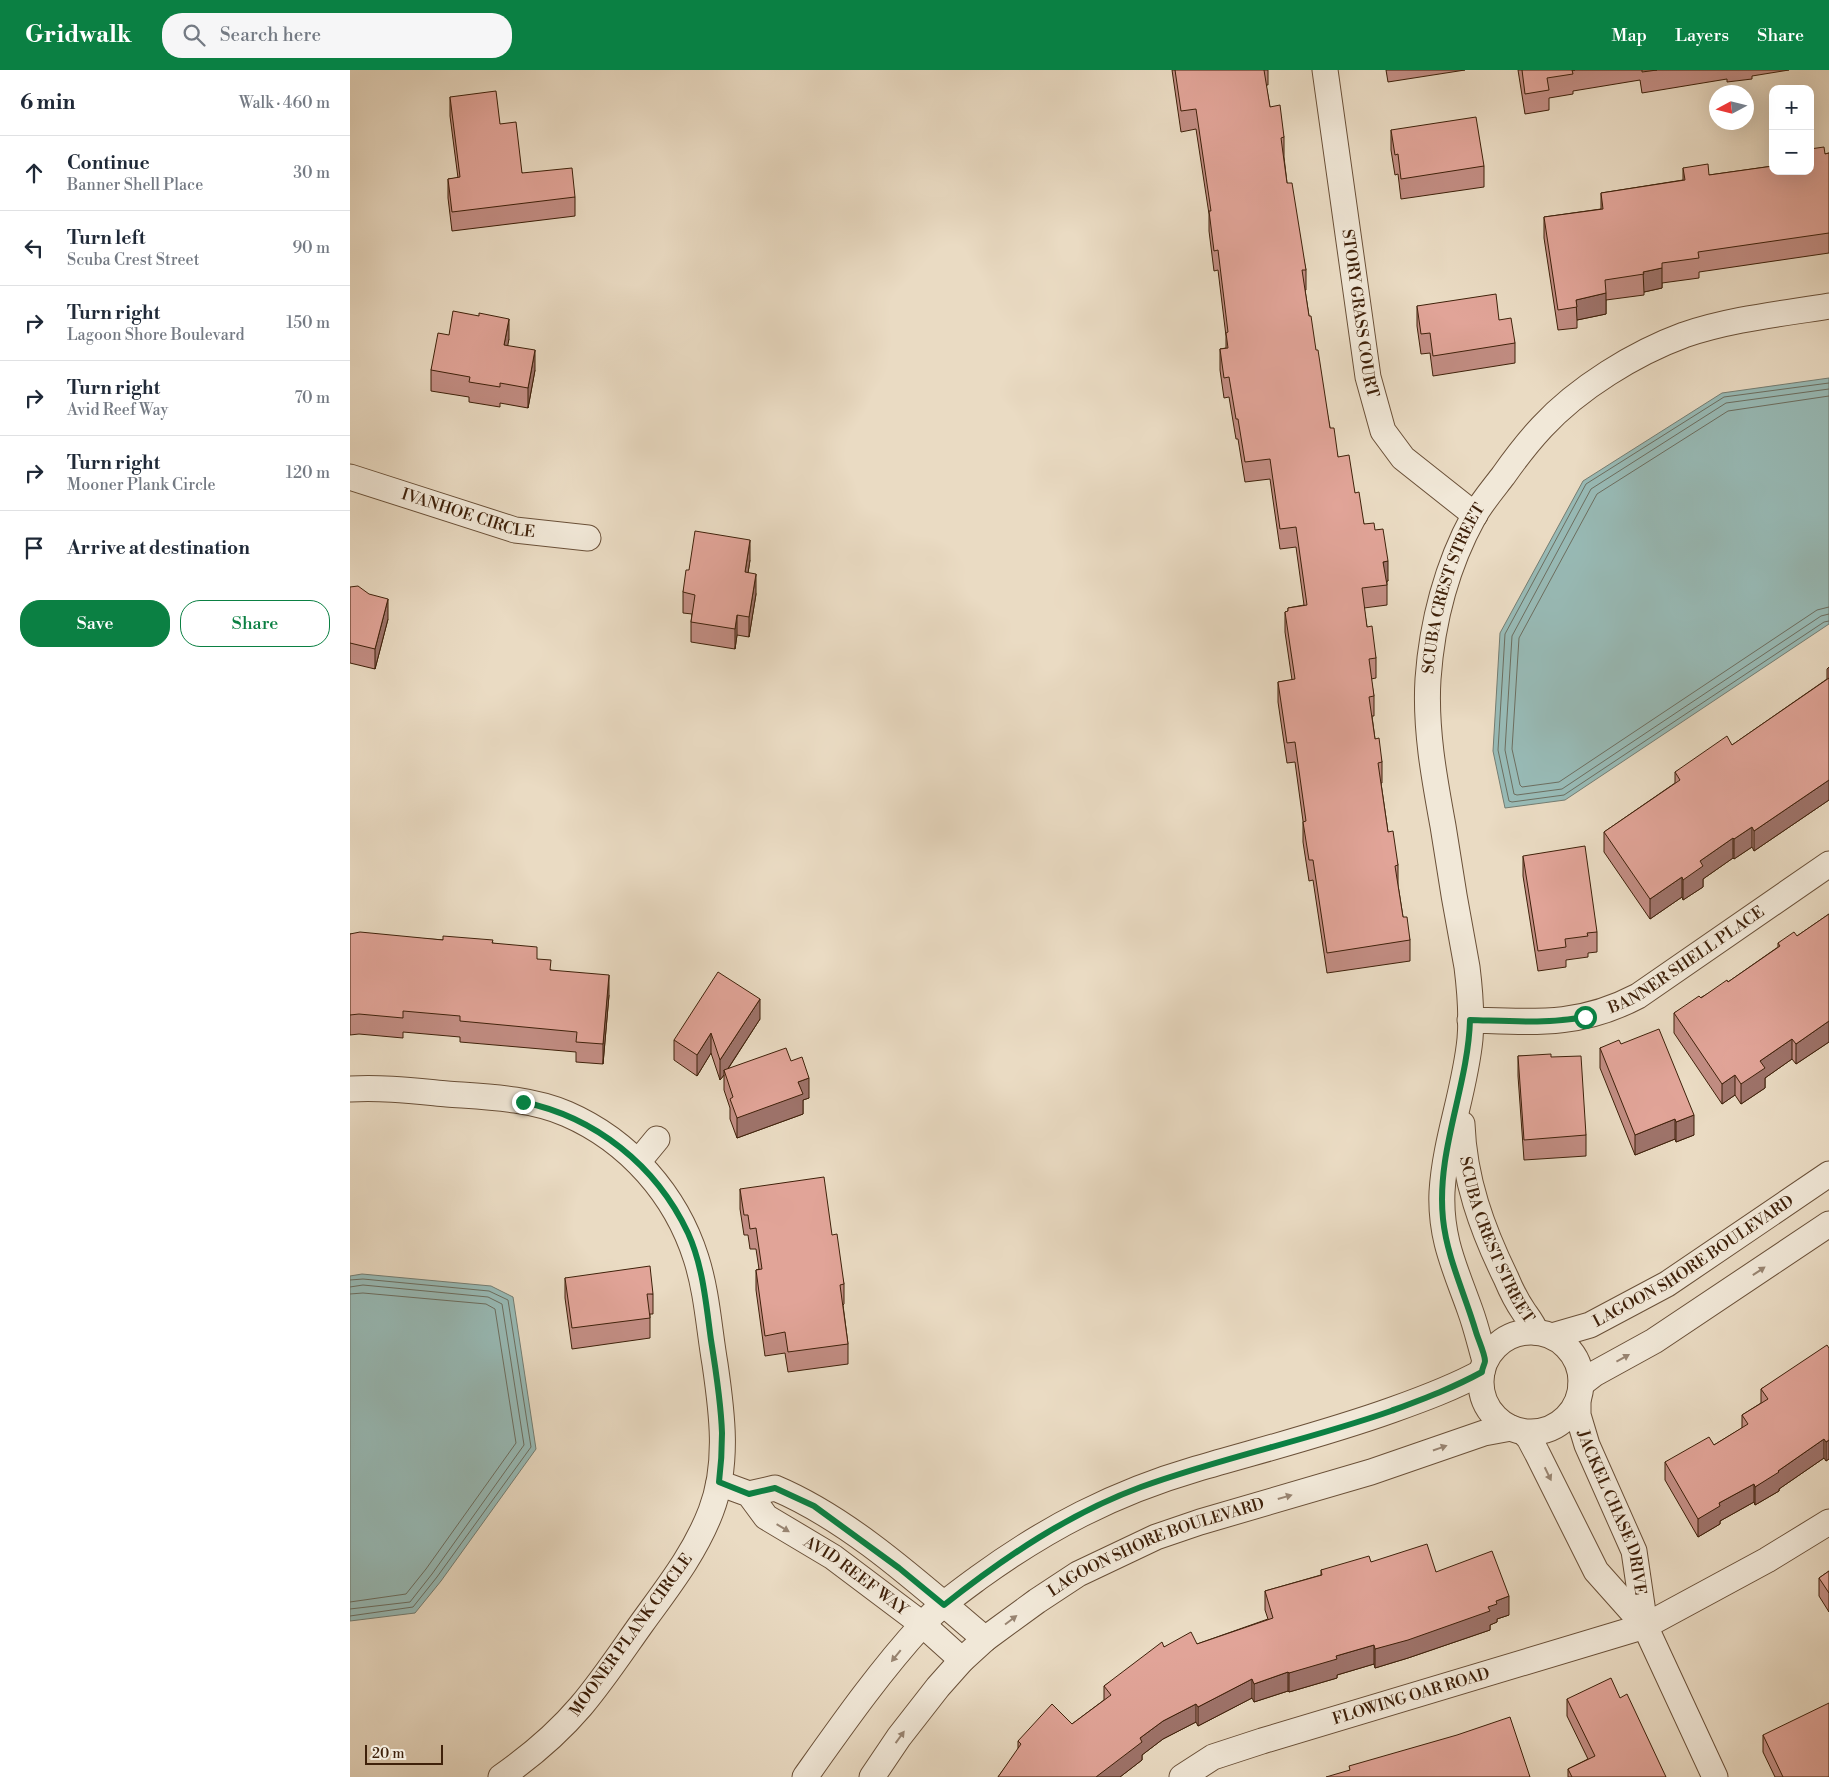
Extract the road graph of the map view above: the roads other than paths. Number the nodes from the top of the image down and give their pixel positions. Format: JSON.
{"nodes":[{"id":1,"x":1326,"y":70,"type":"edge"},
{"id":2,"x":1829,"y":306,"type":"edge"},
{"id":3,"x":350,"y":477,"type":"edge"},
{"id":4,"x":1475,"y":515,"type":"junction"},
{"id":5,"x":588,"y":538,"type":"dead end"},
{"id":6,"x":1829,"y":864,"type":"edge"},
{"id":7,"x":1470,"y":1020,"type":"junction"},
{"id":8,"x":1462,"y":1086,"type":"junction"},
{"id":9,"x":350,"y":1089,"type":"edge"},
{"id":10,"x":657,"y":1139,"type":"dead end"},
{"id":11,"x":638,"y":1162,"type":"junction"},
{"id":12,"x":1829,"y":1174,"type":"edge"},
{"id":13,"x":1829,"y":1224,"type":"edge"},
{"id":14,"x":1544,"y":1334,"type":"junction"},
{"id":15,"x":1483,"y":1366,"type":"junction"},
{"id":16,"x":1579,"y":1392,"type":"junction"},
{"id":17,"x":1517,"y":1430,"type":"junction"},
{"id":18,"x":719,"y":1482,"type":"junction"},
{"id":19,"x":749,"y":1494,"type":"junction"},
{"id":20,"x":1829,"y":1522,"type":"edge"},
{"id":21,"x":944,"y":1605,"type":"junction"},
{"id":22,"x":922,"y":1624,"type":"junction"},
{"id":23,"x":1645,"y":1626,"type":"junction"},
{"id":24,"x":985,"y":1640,"type":"junction"},
{"id":25,"x":962,"y":1660,"type":"junction"},
{"id":26,"x":501,"y":1777,"type":"edge"},
{"id":27,"x":804,"y":1777,"type":"edge"},
{"id":28,"x":872,"y":1777,"type":"edge"},
{"id":29,"x":1182,"y":1777,"type":"edge"},
{"id":30,"x":1715,"y":1777,"type":"edge"}],
"edges":[{"from":1,"to":4,"type":"street","name":"STORY GRASS COURT"},
{"from":2,"to":4,"type":"street","name":"SCUBA CREST STREET"},
{"from":3,"to":5,"type":"street","name":"IVANHOE CIRCLE"},
{"from":4,"to":7,"type":"street","name":"SCUBA CREST STREET"},
{"from":6,"to":7,"type":"street","name":"BANNER SHELL PLACE"},
{"from":7,"to":8,"type":"street","name":"SCUBA CREST STREET"},
{"from":8,"to":14,"type":"street","name":"SCUBA CREST STREET"},
{"from":8,"to":15,"type":"street","name":"SCUBA CREST STREET"},
{"from":9,"to":11,"type":"street","name":"MOONER PLANK CIRCLE"},
{"from":10,"to":11,"type":"street"},
{"from":11,"to":18,"type":"street","name":"MOONER PLANK CIRCLE"},
{"from":12,"to":14,"type":"street","name":"LAGOON SHORE BOULEVARD"},
{"from":16,"to":13,"type":"street","one_way":true},
{"from":14,"to":15,"type":"street"},
{"from":14,"to":16,"type":"street"},
{"from":15,"to":17,"type":"street"},
{"from":15,"to":21,"type":"street"},
{"from":16,"to":17,"type":"street"},
{"from":16,"to":23,"type":"street","name":"JACKEL CHASE DRIVE"},
{"from":17,"to":23,"type":"street","name":"JACKEL CHASE DRIVE","one_way":true},
{"from":24,"to":17,"type":"street","name":"LAGOON SHORE BOULEVARD","one_way":true},
{"from":18,"to":19,"type":"street"},
{"from":18,"to":26,"type":"street","name":"MOONER PLANK CIRCLE"},
{"from":19,"to":21,"type":"street","name":"AVID REEF WAY"},
{"from":19,"to":22,"type":"street","name":"AVID REEF WAY","one_way":true},
{"from":20,"to":23,"type":"street"},
{"from":21,"to":22,"type":"street"},
{"from":21,"to":24,"type":"street","name":"AVID REEF WAY"},
{"from":22,"to":25,"type":"street","name":"AVID REEF WAY"},
{"from":22,"to":27,"type":"street","one_way":true},
{"from":23,"to":29,"type":"street","name":"FLOWING OAR ROAD"},
{"from":23,"to":30,"type":"street","name":"JACKEL CHASE DRIVE"},
{"from":24,"to":25,"type":"street","name":"LAGOON SHORE BOULEVARD"},
{"from":28,"to":25,"type":"street","name":"LAGOON SHORE BOULEVARD","one_way":true}]}
